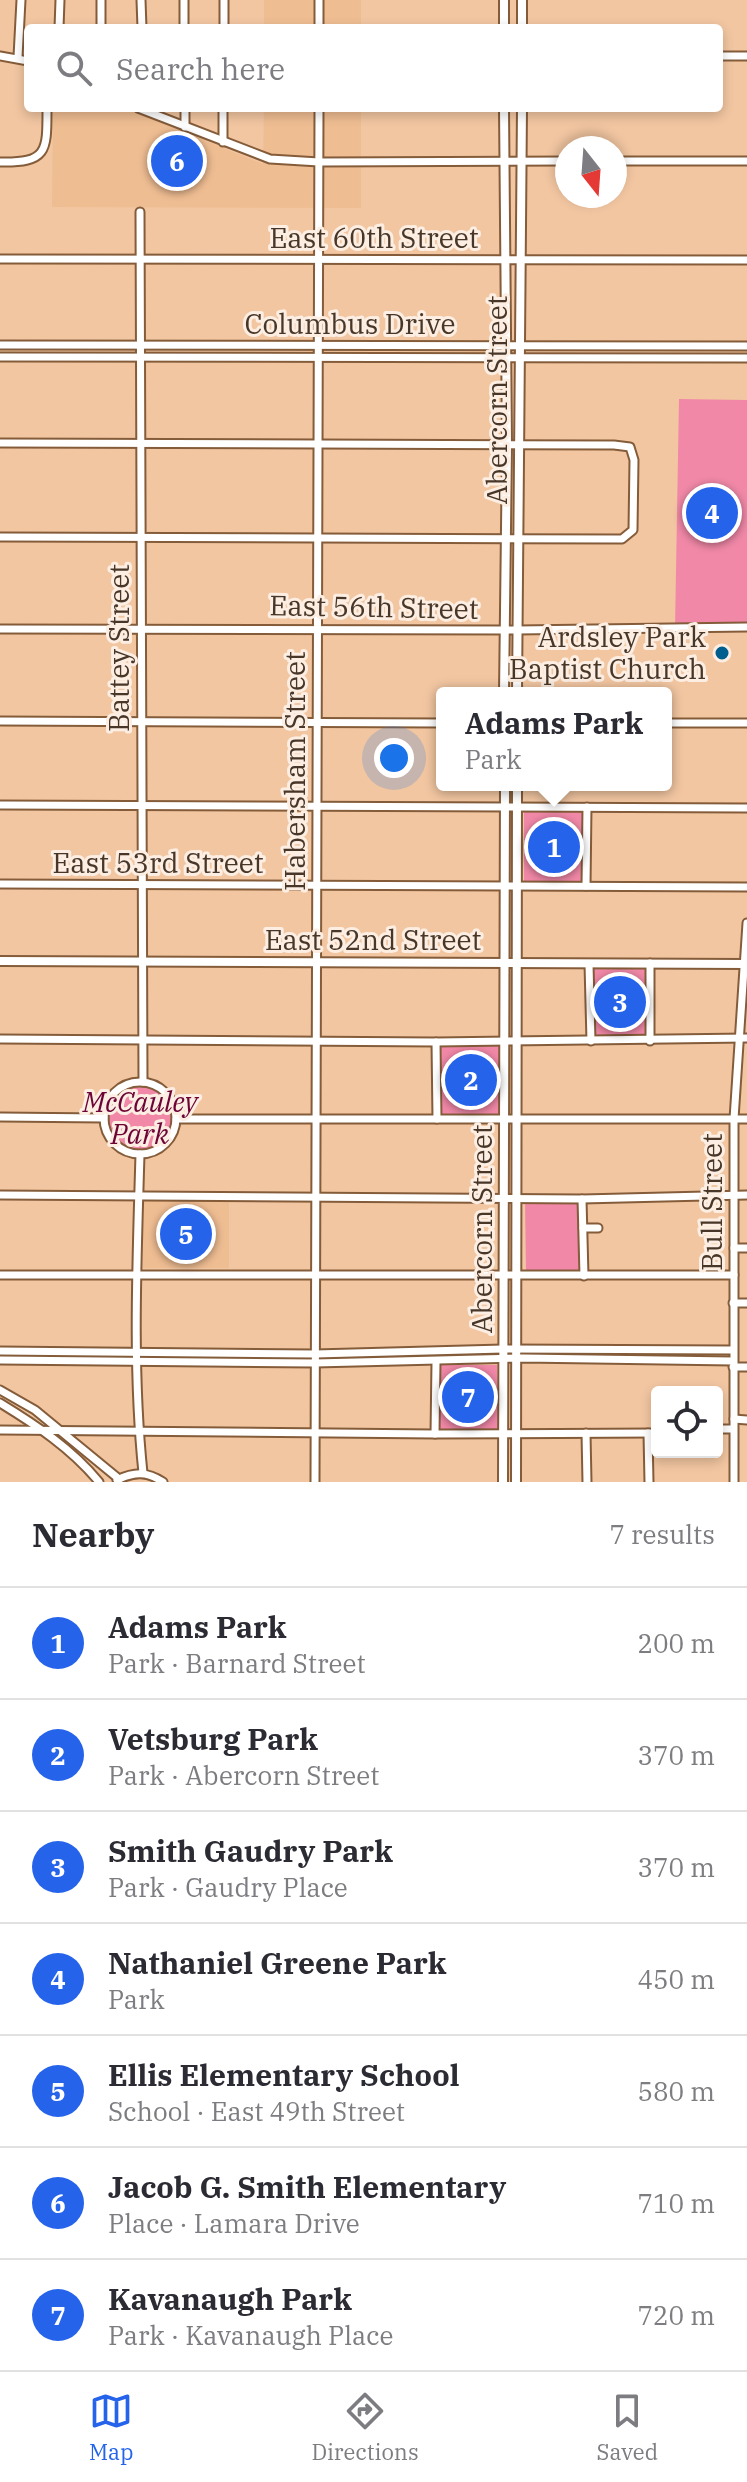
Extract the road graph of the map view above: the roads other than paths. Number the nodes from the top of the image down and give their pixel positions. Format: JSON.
{"nodes":[{"id":1,"x":21,"y":0,"type":"edge"},
{"id":2,"x":60,"y":0,"type":"edge"},
{"id":3,"x":101,"y":0,"type":"edge"},
{"id":4,"x":141,"y":0,"type":"edge"},
{"id":5,"x":184,"y":0,"type":"edge"},
{"id":6,"x":224,"y":0,"type":"edge"},
{"id":7,"x":319,"y":0,"type":"edge"},
{"id":8,"x":504,"y":0,"type":"edge"},
{"id":9,"x":522,"y":0,"type":"edge"},
{"id":10,"x":59,"y":24,"type":"edge"},
{"id":11,"x":101,"y":24,"type":"edge"},
{"id":12,"x":142,"y":24,"type":"edge"},
{"id":13,"x":184,"y":24,"type":"edge"},
{"id":14,"x":224,"y":24,"type":"edge"},
{"id":15,"x":319,"y":24,"type":"edge"},
{"id":16,"x":504,"y":24,"type":"edge"},
{"id":17,"x":522,"y":24,"type":"edge"},
{"id":18,"x":0,"y":56,"type":"edge"},
{"id":19,"x":723,"y":56,"type":"edge"},
{"id":20,"x":747,"y":56,"type":"edge"},
{"id":21,"x":18,"y":57,"type":"junction"},
{"id":22,"x":24,"y":59,"type":"edge"},
{"id":23,"x":47,"y":112,"type":"edge"},
{"id":24,"x":148,"y":112,"type":"edge"},
{"id":25,"x":185,"y":112,"type":"edge"},
{"id":26,"x":223,"y":112,"type":"edge"},
{"id":27,"x":319,"y":112,"type":"edge"},
{"id":28,"x":504,"y":112,"type":"edge"},
{"id":29,"x":522,"y":112,"type":"edge"},
{"id":30,"x":185,"y":127,"type":"junction"},
{"id":31,"x":223,"y":142,"type":"junction"},
{"id":32,"x":504,"y":160,"type":"junction"},
{"id":33,"x":522,"y":161,"type":"junction"},
{"id":34,"x":555,"y":161,"type":"edge"},
{"id":35,"x":627,"y":161,"type":"edge"},
{"id":36,"x":747,"y":161,"type":"edge"},
{"id":37,"x":0,"y":162,"type":"edge"},
{"id":38,"x":319,"y":162,"type":"junction"},
{"id":39,"x":140,"y":212,"type":"dead end"},
{"id":40,"x":0,"y":259,"type":"edge"},
{"id":41,"x":140,"y":259,"type":"junction"},
{"id":42,"x":319,"y":260,"type":"junction"},
{"id":43,"x":505,"y":260,"type":"junction"},
{"id":44,"x":747,"y":260,"type":"edge"},
{"id":45,"x":520,"y":261,"type":"junction"},
{"id":46,"x":0,"y":345,"type":"edge"},
{"id":47,"x":140,"y":346,"type":"junction"},
{"id":48,"x":319,"y":346,"type":"junction"},
{"id":49,"x":518,"y":346,"type":"junction"},
{"id":50,"x":747,"y":346,"type":"edge"},
{"id":51,"x":505,"y":347,"type":"junction"},
{"id":52,"x":140,"y":356,"type":"junction"},
{"id":53,"x":0,"y":357,"type":"edge"},
{"id":54,"x":319,"y":358,"type":"junction"},
{"id":55,"x":505,"y":358,"type":"junction"},
{"id":56,"x":518,"y":358,"type":"junction"},
{"id":57,"x":747,"y":358,"type":"edge"},
{"id":58,"x":0,"y":443,"type":"edge"},
{"id":59,"x":140,"y":444,"type":"junction"},
{"id":60,"x":318,"y":444,"type":"junction"},
{"id":61,"x":507,"y":445,"type":"junction"},
{"id":62,"x":519,"y":445,"type":"junction"},
{"id":63,"x":141,"y":536,"type":"junction"},
{"id":64,"x":0,"y":537,"type":"edge"},
{"id":65,"x":318,"y":537,"type":"junction"},
{"id":66,"x":505,"y":538,"type":"junction"},
{"id":67,"x":518,"y":538,"type":"junction"},
{"id":68,"x":747,"y":627,"type":"edge"},
{"id":69,"x":141,"y":628,"type":"junction"},
{"id":70,"x":317,"y":628,"type":"junction"},
{"id":71,"x":0,"y":629,"type":"edge"},
{"id":72,"x":504,"y":630,"type":"junction"},
{"id":73,"x":517,"y":630,"type":"junction"},
{"id":74,"x":504,"y":687,"type":"edge"},
{"id":75,"x":517,"y":687,"type":"edge"},
{"id":76,"x":0,"y":721,"type":"edge"},
{"id":77,"x":142,"y":721,"type":"junction"},
{"id":78,"x":317,"y":722,"type":"junction"},
{"id":79,"x":436,"y":723,"type":"edge"},
{"id":80,"x":672,"y":723,"type":"edge"},
{"id":81,"x":747,"y":723,"type":"edge"},
{"id":82,"x":505,"y":791,"type":"edge"},
{"id":83,"x":517,"y":791,"type":"edge"},
{"id":84,"x":0,"y":805,"type":"edge"},
{"id":85,"x":142,"y":805,"type":"junction"},
{"id":86,"x":317,"y":807,"type":"junction"},
{"id":87,"x":505,"y":807,"type":"junction"},
{"id":88,"x":517,"y":807,"type":"junction"},
{"id":89,"x":587,"y":807,"type":"junction"},
{"id":90,"x":747,"y":808,"type":"edge"},
{"id":91,"x":0,"y":884,"type":"edge"},
{"id":92,"x":142,"y":884,"type":"junction"},
{"id":93,"x":503,"y":885,"type":"junction"},
{"id":94,"x":516,"y":885,"type":"junction"},
{"id":95,"x":317,"y":886,"type":"junction"},
{"id":96,"x":586,"y":886,"type":"junction"},
{"id":97,"x":747,"y":887,"type":"edge"},
{"id":98,"x":747,"y":923,"type":"edge"},
{"id":99,"x":0,"y":961,"type":"edge"},
{"id":100,"x":143,"y":961,"type":"junction"},
{"id":101,"x":317,"y":962,"type":"junction"},
{"id":102,"x":516,"y":962,"type":"junction"},
{"id":103,"x":504,"y":963,"type":"junction"},
{"id":104,"x":650,"y":963,"type":"junction"},
{"id":105,"x":589,"y":964,"type":"junction"},
{"id":106,"x":746,"y":964,"type":"edge"},
{"id":107,"x":744,"y":1038,"type":"edge"},
{"id":108,"x":0,"y":1039,"type":"edge"},
{"id":109,"x":143,"y":1040,"type":"junction"},
{"id":110,"x":316,"y":1040,"type":"junction"},
{"id":111,"x":504,"y":1040,"type":"junction"},
{"id":112,"x":517,"y":1040,"type":"junction"},
{"id":113,"x":591,"y":1041,"type":"junction"},
{"id":114,"x":650,"y":1041,"type":"junction"},
{"id":115,"x":436,"y":1042,"type":"junction"},
{"id":116,"x":143,"y":1082,"type":"junction"},
{"id":117,"x":0,"y":1117,"type":"edge"},
{"id":118,"x":104,"y":1118,"type":"junction"},
{"id":119,"x":505,"y":1118,"type":"junction"},
{"id":120,"x":517,"y":1118,"type":"junction"},
{"id":121,"x":176,"y":1119,"type":"junction"},
{"id":122,"x":316,"y":1119,"type":"junction"},
{"id":123,"x":437,"y":1119,"type":"junction"},
{"id":124,"x":734,"y":1119,"type":"junction"},
{"id":125,"x":747,"y":1119,"type":"edge"},
{"id":126,"x":140,"y":1154,"type":"junction"},
{"id":127,"x":0,"y":1195,"type":"edge"},
{"id":128,"x":139,"y":1195,"type":"junction"},
{"id":129,"x":735,"y":1195,"type":"junction"},
{"id":130,"x":747,"y":1195,"type":"edge"},
{"id":131,"x":316,"y":1197,"type":"junction"},
{"id":132,"x":504,"y":1198,"type":"junction"},
{"id":133,"x":516,"y":1198,"type":"junction"},
{"id":134,"x":582,"y":1199,"type":"junction"},
{"id":135,"x":583,"y":1228,"type":"junction"},
{"id":136,"x":598,"y":1228,"type":"dead end"},
{"id":137,"x":734,"y":1248,"type":"junction"},
{"id":138,"x":747,"y":1248,"type":"edge"},
{"id":139,"x":0,"y":1275,"type":"edge"},
{"id":140,"x":137,"y":1275,"type":"junction"},
{"id":141,"x":316,"y":1275,"type":"junction"},
{"id":142,"x":734,"y":1275,"type":"junction"},
{"id":143,"x":504,"y":1276,"type":"junction"},
{"id":144,"x":516,"y":1276,"type":"junction"},
{"id":145,"x":584,"y":1276,"type":"junction"},
{"id":146,"x":733,"y":1303,"type":"junction"},
{"id":147,"x":747,"y":1303,"type":"edge"},
{"id":148,"x":733,"y":1350,"type":"junction"},
{"id":149,"x":0,"y":1351,"type":"edge"},
{"id":150,"x":503,"y":1354,"type":"junction"},
{"id":151,"x":516,"y":1354,"type":"junction"},
{"id":152,"x":138,"y":1358,"type":"junction"},
{"id":153,"x":315,"y":1358,"type":"junction"},
{"id":154,"x":0,"y":1360,"type":"edge"},
{"id":155,"x":436,"y":1362,"type":"junction"},
{"id":156,"x":733,"y":1364,"type":"junction"},
{"id":157,"x":747,"y":1367,"type":"edge"},
{"id":158,"x":0,"y":1390,"type":"edge"},
{"id":159,"x":0,"y":1403,"type":"edge"},
{"id":160,"x":747,"y":1420,"type":"edge"},
{"id":161,"x":734,"y":1424,"type":"junction"},
{"id":162,"x":723,"y":1427,"type":"edge"},
{"id":163,"x":0,"y":1430,"type":"edge"},
{"id":164,"x":44,"y":1431,"type":"junction"},
{"id":165,"x":63,"y":1431,"type":"junction"},
{"id":166,"x":139,"y":1431,"type":"junction"},
{"id":167,"x":315,"y":1431,"type":"junction"},
{"id":168,"x":503,"y":1432,"type":"junction"},
{"id":169,"x":516,"y":1432,"type":"junction"},
{"id":170,"x":586,"y":1433,"type":"junction"},
{"id":171,"x":651,"y":1433,"type":"edge"},
{"id":172,"x":435,"y":1434,"type":"junction"},
{"id":173,"x":651,"y":1449,"type":"edge"},
{"id":174,"x":143,"y":1473,"type":"junction"},
{"id":175,"x":117,"y":1480,"type":"edge"},
{"id":176,"x":99,"y":1482,"type":"edge"},
{"id":177,"x":163,"y":1482,"type":"edge"},
{"id":178,"x":315,"y":1482,"type":"edge"},
{"id":179,"x":503,"y":1482,"type":"edge"},
{"id":180,"x":516,"y":1482,"type":"edge"},
{"id":181,"x":587,"y":1482,"type":"edge"},
{"id":182,"x":649,"y":1482,"type":"edge"},
{"id":183,"x":734,"y":1482,"type":"edge"}],
"edges":[{"from":1,"to":21,"type":"street"},
{"from":2,"to":10,"type":"street"},
{"from":3,"to":11,"type":"street"},
{"from":4,"to":12,"type":"street"},
{"from":5,"to":13,"type":"street"},
{"from":6,"to":14,"type":"street"},
{"from":7,"to":15,"type":"street"},
{"from":8,"to":16,"type":"main road"},
{"from":9,"to":17,"type":"main road"},
{"from":18,"to":21,"type":"street"},
{"from":19,"to":20,"type":"street"},
{"from":21,"to":22,"type":"street"},
{"from":23,"to":37,"type":"street"},
{"from":24,"to":30,"type":"street"},
{"from":25,"to":30,"type":"street"},
{"from":26,"to":31,"type":"street"},
{"from":27,"to":38,"type":"street","name":"Habersham Street"},
{"from":28,"to":32,"type":"main road","name":"Abercorn Street"},
{"from":29,"to":33,"type":"main road","name":"Abercorn Street"},
{"from":30,"to":31,"type":"street"},
{"from":31,"to":38,"type":"street"},
{"from":32,"to":33,"type":"street"},
{"from":32,"to":38,"type":"street"},
{"from":32,"to":43,"type":"main road","name":"Abercorn Street"},
{"from":33,"to":34,"type":"street"},
{"from":33,"to":45,"type":"main road","name":"Abercorn Street"},
{"from":35,"to":36,"type":"street"},
{"from":38,"to":42,"type":"street","name":"Habersham Street"},
{"from":39,"to":41,"type":"street","name":"Battey Street"},
{"from":40,"to":41,"type":"street","name":"East 60th Street"},
{"from":41,"to":42,"type":"street","name":"East 60th Street"},
{"from":41,"to":47,"type":"street","name":"Battey Street"},
{"from":42,"to":43,"type":"street","name":"East 60th Street"},
{"from":42,"to":48,"type":"street","name":"Habersham Street"},
{"from":43,"to":45,"type":"street","name":"East 60th Street"},
{"from":43,"to":51,"type":"main road","name":"Abercorn Street"},
{"from":44,"to":45,"type":"street","name":"East 60th Street"},
{"from":45,"to":49,"type":"main road","name":"Abercorn Street"},
{"from":46,"to":47,"type":"street","name":"Columbus Drive"},
{"from":47,"to":48,"type":"street","name":"Columbus Drive"},
{"from":47,"to":52,"type":"street","name":"Battey Street"},
{"from":48,"to":51,"type":"street","name":"Columbus Drive"},
{"from":48,"to":54,"type":"street","name":"Habersham Street"},
{"from":49,"to":50,"type":"street","name":"Columbus Drive"},
{"from":49,"to":51,"type":"street","name":"Columbus Drive"},
{"from":49,"to":56,"type":"main road","name":"Abercorn Street"},
{"from":51,"to":55,"type":"main road","name":"Abercorn Street"},
{"from":52,"to":53,"type":"street","name":"Columbus Drive"},
{"from":52,"to":54,"type":"street","name":"Columbus Drive"},
{"from":52,"to":59,"type":"street","name":"Battey Street"},
{"from":54,"to":55,"type":"street","name":"Columbus Drive"},
{"from":54,"to":60,"type":"street","name":"Habersham Street"},
{"from":55,"to":56,"type":"street","name":"Columbus Drive"},
{"from":55,"to":61,"type":"main road","name":"Abercorn Street"},
{"from":56,"to":57,"type":"street","name":"Columbus Drive"},
{"from":56,"to":62,"type":"main road","name":"Abercorn Street"},
{"from":58,"to":59,"type":"street"},
{"from":59,"to":60,"type":"street"},
{"from":59,"to":63,"type":"street","name":"Battey Street"},
{"from":60,"to":61,"type":"street"},
{"from":60,"to":65,"type":"street","name":"Habersham Street"},
{"from":61,"to":62,"type":"street"},
{"from":61,"to":66,"type":"main road","name":"Abercorn Street"},
{"from":62,"to":67,"type":"main road","name":"Abercorn Street"},
{"from":62,"to":67,"type":"street"},
{"from":63,"to":64,"type":"street"},
{"from":63,"to":65,"type":"street"},
{"from":63,"to":69,"type":"street","name":"Battey Street"},
{"from":65,"to":66,"type":"street"},
{"from":65,"to":70,"type":"street","name":"Habersham Street"},
{"from":66,"to":67,"type":"street"},
{"from":66,"to":72,"type":"main road","name":"Abercorn Street"},
{"from":67,"to":73,"type":"main road","name":"Abercorn Street"},
{"from":68,"to":73,"type":"street","name":"East 56th Street"},
{"from":69,"to":70,"type":"street","name":"East 56th Street"},
{"from":69,"to":71,"type":"street","name":"East 56th Street"},
{"from":69,"to":77,"type":"street","name":"Battey Street"},
{"from":70,"to":72,"type":"street","name":"East 56th Street"},
{"from":70,"to":78,"type":"street","name":"Habersham Street"},
{"from":72,"to":73,"type":"street","name":"East 56th Street"},
{"from":72,"to":74,"type":"main road","name":"Abercorn Street"},
{"from":73,"to":75,"type":"main road","name":"Abercorn Street"},
{"from":76,"to":77,"type":"street"},
{"from":77,"to":78,"type":"street"},
{"from":77,"to":85,"type":"street","name":"Battey Street"},
{"from":78,"to":79,"type":"street"},
{"from":78,"to":86,"type":"street","name":"Habersham Street"},
{"from":80,"to":81,"type":"street"},
{"from":82,"to":87,"type":"main road","name":"Abercorn Street"},
{"from":83,"to":88,"type":"main road","name":"Abercorn Street"},
{"from":84,"to":85,"type":"street"},
{"from":85,"to":86,"type":"street"},
{"from":85,"to":92,"type":"street","name":"Battey Street"},
{"from":86,"to":87,"type":"street"},
{"from":86,"to":95,"type":"street","name":"Habersham Street"},
{"from":87,"to":88,"type":"street"},
{"from":87,"to":93,"type":"main road","name":"Abercorn Street"},
{"from":88,"to":89,"type":"street"},
{"from":88,"to":94,"type":"main road","name":"Abercorn Street"},
{"from":89,"to":90,"type":"street"},
{"from":89,"to":96,"type":"street"},
{"from":91,"to":92,"type":"street","name":"East 53rd Street"},
{"from":92,"to":95,"type":"street","name":"East 53rd Street"},
{"from":92,"to":100,"type":"street","name":"Battey Street"},
{"from":93,"to":94,"type":"street","name":"East 53rd Street"},
{"from":93,"to":95,"type":"street","name":"East 53rd Street"},
{"from":93,"to":103,"type":"main road","name":"Abercorn Street"},
{"from":94,"to":96,"type":"street","name":"East 53rd Street"},
{"from":94,"to":102,"type":"main road","name":"Abercorn Street"},
{"from":95,"to":101,"type":"street","name":"Habersham Street"},
{"from":96,"to":97,"type":"street","name":"East 53rd Street"},
{"from":98,"to":106,"type":"street","name":"Bull Street"},
{"from":99,"to":100,"type":"main road","name":"East 52nd Street"},
{"from":100,"to":101,"type":"main road","name":"East 52nd Street"},
{"from":100,"to":109,"type":"street","name":"Battey Street"},
{"from":101,"to":103,"type":"main road","name":"East 52nd Street"},
{"from":101,"to":110,"type":"street","name":"Habersham Street"},
{"from":102,"to":103,"type":"main road","name":"East 52nd Street"},
{"from":102,"to":105,"type":"main road","name":"East 52nd Street"},
{"from":102,"to":112,"type":"main road","name":"Abercorn Street"},
{"from":103,"to":111,"type":"main road","name":"Abercorn Street"},
{"from":104,"to":105,"type":"main road","name":"East 52nd Street"},
{"from":104,"to":106,"type":"main road","name":"East 52nd Street"},
{"from":104,"to":114,"type":"street"},
{"from":105,"to":113,"type":"street"},
{"from":106,"to":107,"type":"street","name":"Bull Street"},
{"from":107,"to":114,"type":"street"},
{"from":107,"to":124,"type":"street","name":"Bull Street"},
{"from":108,"to":109,"type":"street"},
{"from":109,"to":110,"type":"street"},
{"from":109,"to":116,"type":"street","name":"Battey Street"},
{"from":110,"to":115,"type":"street"},
{"from":110,"to":122,"type":"street","name":"Habersham Street"},
{"from":111,"to":112,"type":"street"},
{"from":111,"to":115,"type":"street"},
{"from":111,"to":119,"type":"main road","name":"Abercorn Street"},
{"from":112,"to":113,"type":"street"},
{"from":112,"to":120,"type":"main road","name":"Abercorn Street"},
{"from":113,"to":114,"type":"street"},
{"from":115,"to":123,"type":"street"},
{"from":116,"to":118,"type":"street"},
{"from":116,"to":121,"type":"street"},
{"from":117,"to":118,"type":"street"},
{"from":118,"to":126,"type":"street"},
{"from":119,"to":120,"type":"street"},
{"from":119,"to":123,"type":"street"},
{"from":119,"to":132,"type":"main road","name":"Abercorn Street"},
{"from":120,"to":124,"type":"street"},
{"from":120,"to":133,"type":"main road","name":"Abercorn Street"},
{"from":121,"to":122,"type":"street"},
{"from":121,"to":126,"type":"street"},
{"from":122,"to":123,"type":"street"},
{"from":122,"to":131,"type":"street","name":"Habersham Street"},
{"from":124,"to":125,"type":"street"},
{"from":124,"to":129,"type":"street","name":"Bull Street"},
{"from":126,"to":128,"type":"street"},
{"from":127,"to":128,"type":"street"},
{"from":128,"to":131,"type":"street"},
{"from":128,"to":140,"type":"street"},
{"from":129,"to":130,"type":"street"},
{"from":129,"to":134,"type":"street"},
{"from":129,"to":137,"type":"street","name":"Bull Street"},
{"from":131,"to":132,"type":"street"},
{"from":131,"to":141,"type":"street","name":"Habersham Street"},
{"from":132,"to":133,"type":"street"},
{"from":132,"to":143,"type":"main road","name":"Abercorn Street"},
{"from":133,"to":134,"type":"street"},
{"from":133,"to":144,"type":"main road","name":"Abercorn Street"},
{"from":134,"to":135,"type":"street"},
{"from":135,"to":136,"type":"street"},
{"from":135,"to":145,"type":"street"},
{"from":137,"to":138,"type":"street"},
{"from":137,"to":142,"type":"street","name":"Bull Street"},
{"from":139,"to":140,"type":"street"},
{"from":140,"to":141,"type":"street"},
{"from":140,"to":152,"type":"street"},
{"from":141,"to":143,"type":"street"},
{"from":141,"to":153,"type":"street","name":"Habersham Street"},
{"from":142,"to":145,"type":"street"},
{"from":142,"to":146,"type":"street","name":"Bull Street"},
{"from":143,"to":144,"type":"street"},
{"from":143,"to":150,"type":"main road","name":"Abercorn Street"},
{"from":144,"to":145,"type":"street"},
{"from":144,"to":151,"type":"main road","name":"Abercorn Street"},
{"from":146,"to":147,"type":"street"},
{"from":146,"to":148,"type":"street","name":"Bull Street"},
{"from":148,"to":151,"type":"street"},
{"from":148,"to":156,"type":"street","name":"Bull Street"},
{"from":149,"to":152,"type":"street"},
{"from":150,"to":151,"type":"street"},
{"from":150,"to":153,"type":"street"},
{"from":150,"to":155,"type":"street"},
{"from":150,"to":168,"type":"main road","name":"Abercorn Street"},
{"from":151,"to":156,"type":"street"},
{"from":151,"to":169,"type":"main road","name":"Abercorn Street"},
{"from":152,"to":153,"type":"street"},
{"from":152,"to":154,"type":"street"},
{"from":152,"to":166,"type":"street"},
{"from":153,"to":155,"type":"street"},
{"from":153,"to":167,"type":"street","name":"Habersham Street"},
{"from":155,"to":172,"type":"street"},
{"from":156,"to":157,"type":"street"},
{"from":156,"to":161,"type":"street","name":"Bull Street"},
{"from":158,"to":165,"type":"street"},
{"from":159,"to":164,"type":"street"},
{"from":160,"to":161,"type":"street"},
{"from":161,"to":162,"type":"street"},
{"from":161,"to":183,"type":"street","name":"Bull Street"},
{"from":163,"to":164,"type":"street"},
{"from":164,"to":165,"type":"street"},
{"from":164,"to":176,"type":"street"},
{"from":165,"to":166,"type":"street"},
{"from":165,"to":175,"type":"street"},
{"from":166,"to":167,"type":"street"},
{"from":166,"to":174,"type":"street"},
{"from":167,"to":172,"type":"street"},
{"from":167,"to":178,"type":"street","name":"Habersham Street"},
{"from":168,"to":169,"type":"street"},
{"from":168,"to":172,"type":"street"},
{"from":168,"to":179,"type":"main road","name":"Abercorn Street"},
{"from":169,"to":170,"type":"street"},
{"from":169,"to":180,"type":"main road","name":"Abercorn Street"},
{"from":170,"to":171,"type":"street"},
{"from":170,"to":181,"type":"street"},
{"from":173,"to":182,"type":"street"},
{"from":174,"to":175,"type":"street"},
{"from":174,"to":177,"type":"street"}]}
